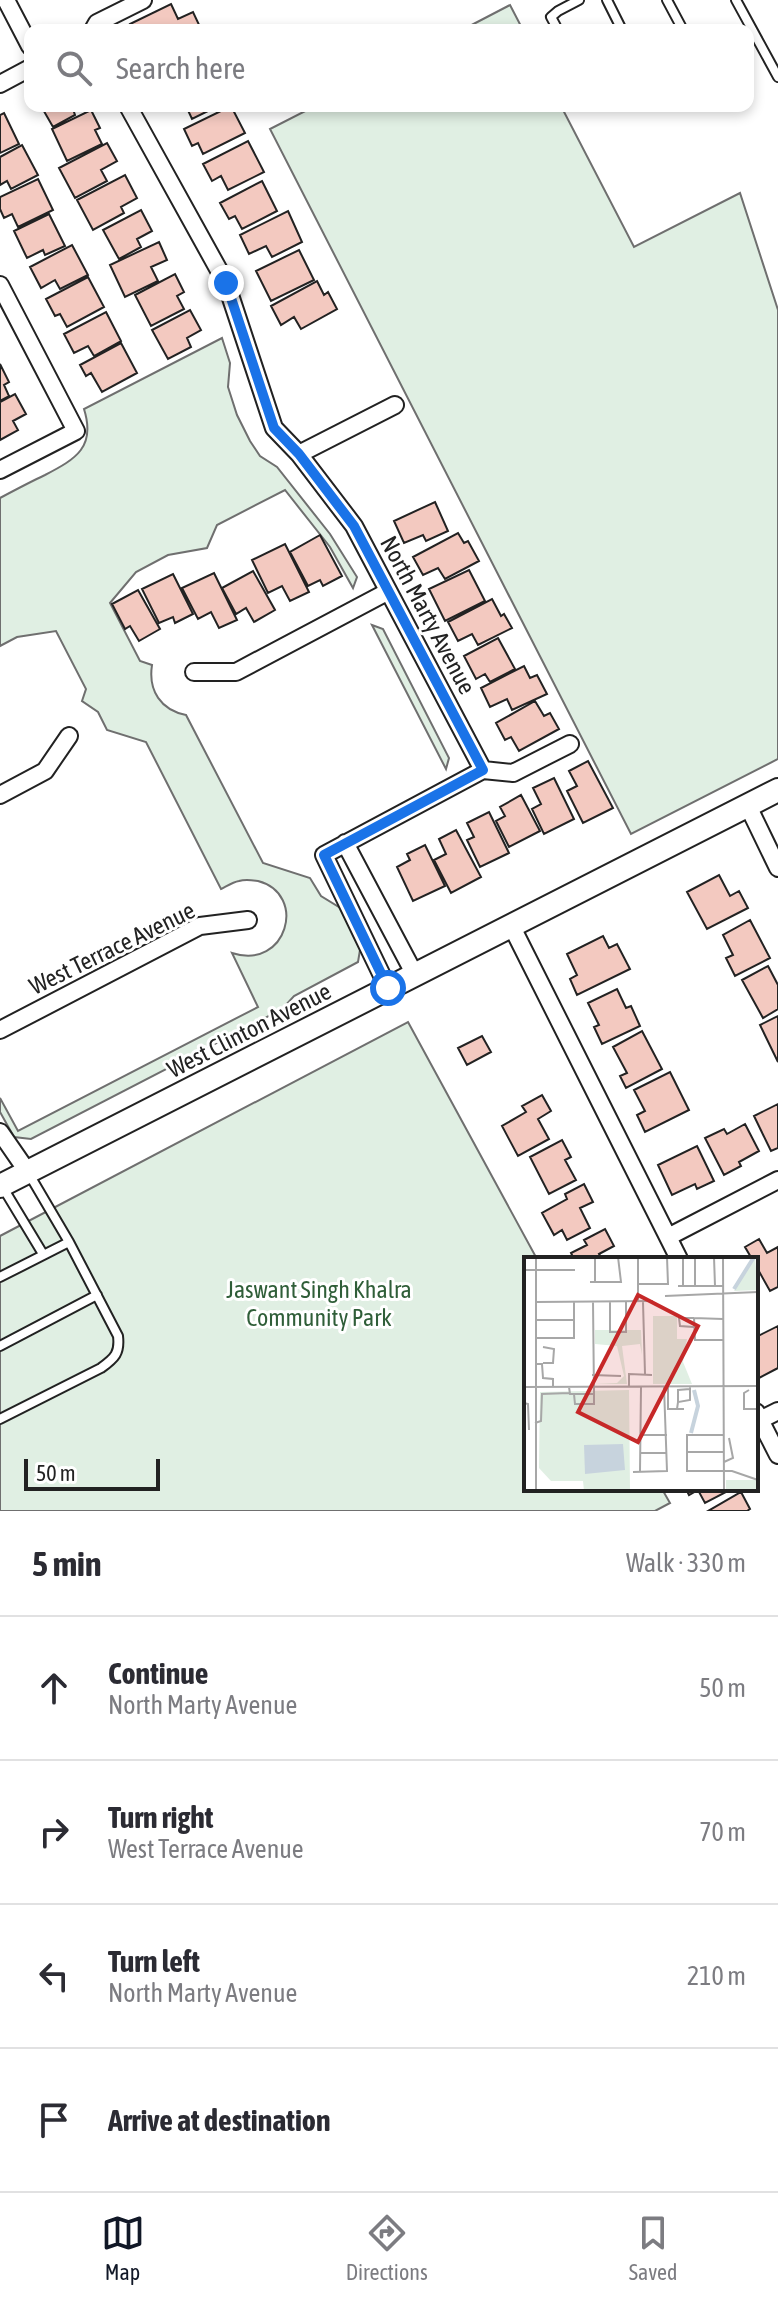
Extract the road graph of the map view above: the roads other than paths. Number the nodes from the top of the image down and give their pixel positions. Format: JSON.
{"nodes":[{"id":1,"x":6,"y":0,"type":"edge"},
{"id":2,"x":143,"y":0,"type":"edge"},
{"id":3,"x":579,"y":0,"type":"edge"},
{"id":4,"x":607,"y":0,"type":"edge"},
{"id":5,"x":667,"y":0,"type":"edge"},
{"id":6,"x":736,"y":0,"type":"edge"},
{"id":7,"x":96,"y":24,"type":"edge"},
{"id":8,"x":555,"y":24,"type":"edge"},
{"id":9,"x":619,"y":24,"type":"edge"},
{"id":10,"x":680,"y":24,"type":"edge"},
{"id":11,"x":750,"y":24,"type":"edge"},
{"id":12,"x":754,"y":32,"type":"edge"},
{"id":13,"x":24,"y":34,"type":"edge"},
{"id":14,"x":24,"y":71,"type":"edge"},
{"id":15,"x":778,"y":77,"type":"edge"},
{"id":16,"x":0,"y":84,"type":"edge"},
{"id":17,"x":131,"y":112,"type":"edge"},
{"id":18,"x":0,"y":285,"type":"edge"},
{"id":19,"x":395,"y":405,"type":"dead end"},
{"id":20,"x":299,"y":454,"type":"junction"},
{"id":21,"x":0,"y":470,"type":"edge"},
{"id":22,"x":387,"y":592,"type":"junction"},
{"id":23,"x":194,"y":672,"type":"dead end"},
{"id":24,"x":69,"y":736,"type":"dead end"},
{"id":25,"x":570,"y":744,"type":"dead end"},
{"id":26,"x":483,"y":770,"type":"junction"},
{"id":27,"x":778,"y":790,"type":"edge"},
{"id":28,"x":0,"y":795,"type":"edge"},
{"id":29,"x":748,"y":806,"type":"junction"},
{"id":30,"x":345,"y":843,"type":"junction"},
{"id":31,"x":778,"y":868,"type":"edge"},
{"id":32,"x":248,"y":920,"type":"dead end"},
{"id":33,"x":512,"y":927,"type":"junction"},
{"id":34,"x":415,"y":975,"type":"junction"},
{"id":35,"x":388,"y":988,"type":"junction"},
{"id":36,"x":0,"y":1030,"type":"edge"},
{"id":37,"x":0,"y":1132,"type":"edge"},
{"id":38,"x":27,"y":1171,"type":"junction"},
{"id":39,"x":778,"y":1180,"type":"edge"},
{"id":40,"x":1,"y":1184,"type":"edge"},
{"id":41,"x":668,"y":1237,"type":"junction"},
{"id":42,"x":69,"y":1242,"type":"junction"},
{"id":43,"x":43,"y":1254,"type":"junction"},
{"id":44,"x":678,"y":1257,"type":"edge"},
{"id":45,"x":0,"y":1277,"type":"edge"},
{"id":46,"x":97,"y":1295,"type":"junction"},
{"id":47,"x":0,"y":1346,"type":"edge"},
{"id":48,"x":778,"y":1411,"type":"edge"},
{"id":49,"x":758,"y":1416,"type":"edge"},
{"id":50,"x":0,"y":1419,"type":"edge"},
{"id":51,"x":778,"y":1455,"type":"edge"}],
"edges":[{"from":1,"to":13,"type":"street"},
{"from":2,"to":7,"type":"street"},
{"from":3,"to":8,"type":"lane"},
{"from":4,"to":9,"type":"lane"},
{"from":5,"to":10,"type":"lane"},
{"from":6,"to":11,"type":"lane"},
{"from":12,"to":15,"type":"lane"},
{"from":14,"to":16,"type":"street"},
{"from":17,"to":20,"type":"street","name":"North Marty Avenue"},
{"from":18,"to":21,"type":"street"},
{"from":19,"to":20,"type":"street"},
{"from":20,"to":22,"type":"street","name":"North Marty Avenue"},
{"from":22,"to":23,"type":"street"},
{"from":22,"to":26,"type":"street","name":"North Marty Avenue"},
{"from":24,"to":28,"type":"street"},
{"from":25,"to":26,"type":"street"},
{"from":26,"to":30,"type":"street"},
{"from":27,"to":29,"type":"main road","name":"West Clinton Avenue"},
{"from":29,"to":31,"type":"street"},
{"from":29,"to":33,"type":"main road","name":"West Clinton Avenue"},
{"from":30,"to":34,"type":"street"},
{"from":30,"to":35,"type":"street"},
{"from":32,"to":36,"type":"street","name":"West Terrace Avenue"},
{"from":33,"to":34,"type":"main road","name":"West Clinton Avenue"},
{"from":33,"to":41,"type":"street"},
{"from":34,"to":35,"type":"main road","name":"West Clinton Avenue"},
{"from":35,"to":38,"type":"main road","name":"West Clinton Avenue"},
{"from":37,"to":38,"type":"street"},
{"from":38,"to":40,"type":"main road","name":"West Clinton Avenue"},
{"from":38,"to":42,"type":"lane"},
{"from":39,"to":41,"type":"street"},
{"from":40,"to":43,"type":"lane"},
{"from":41,"to":44,"type":"street"},
{"from":42,"to":43,"type":"lane"},
{"from":42,"to":46,"type":"lane"},
{"from":43,"to":45,"type":"lane"},
{"from":46,"to":47,"type":"lane"},
{"from":46,"to":50,"type":"lane"},
{"from":48,"to":49,"type":"street"},
{"from":49,"to":51,"type":"street"}]}
